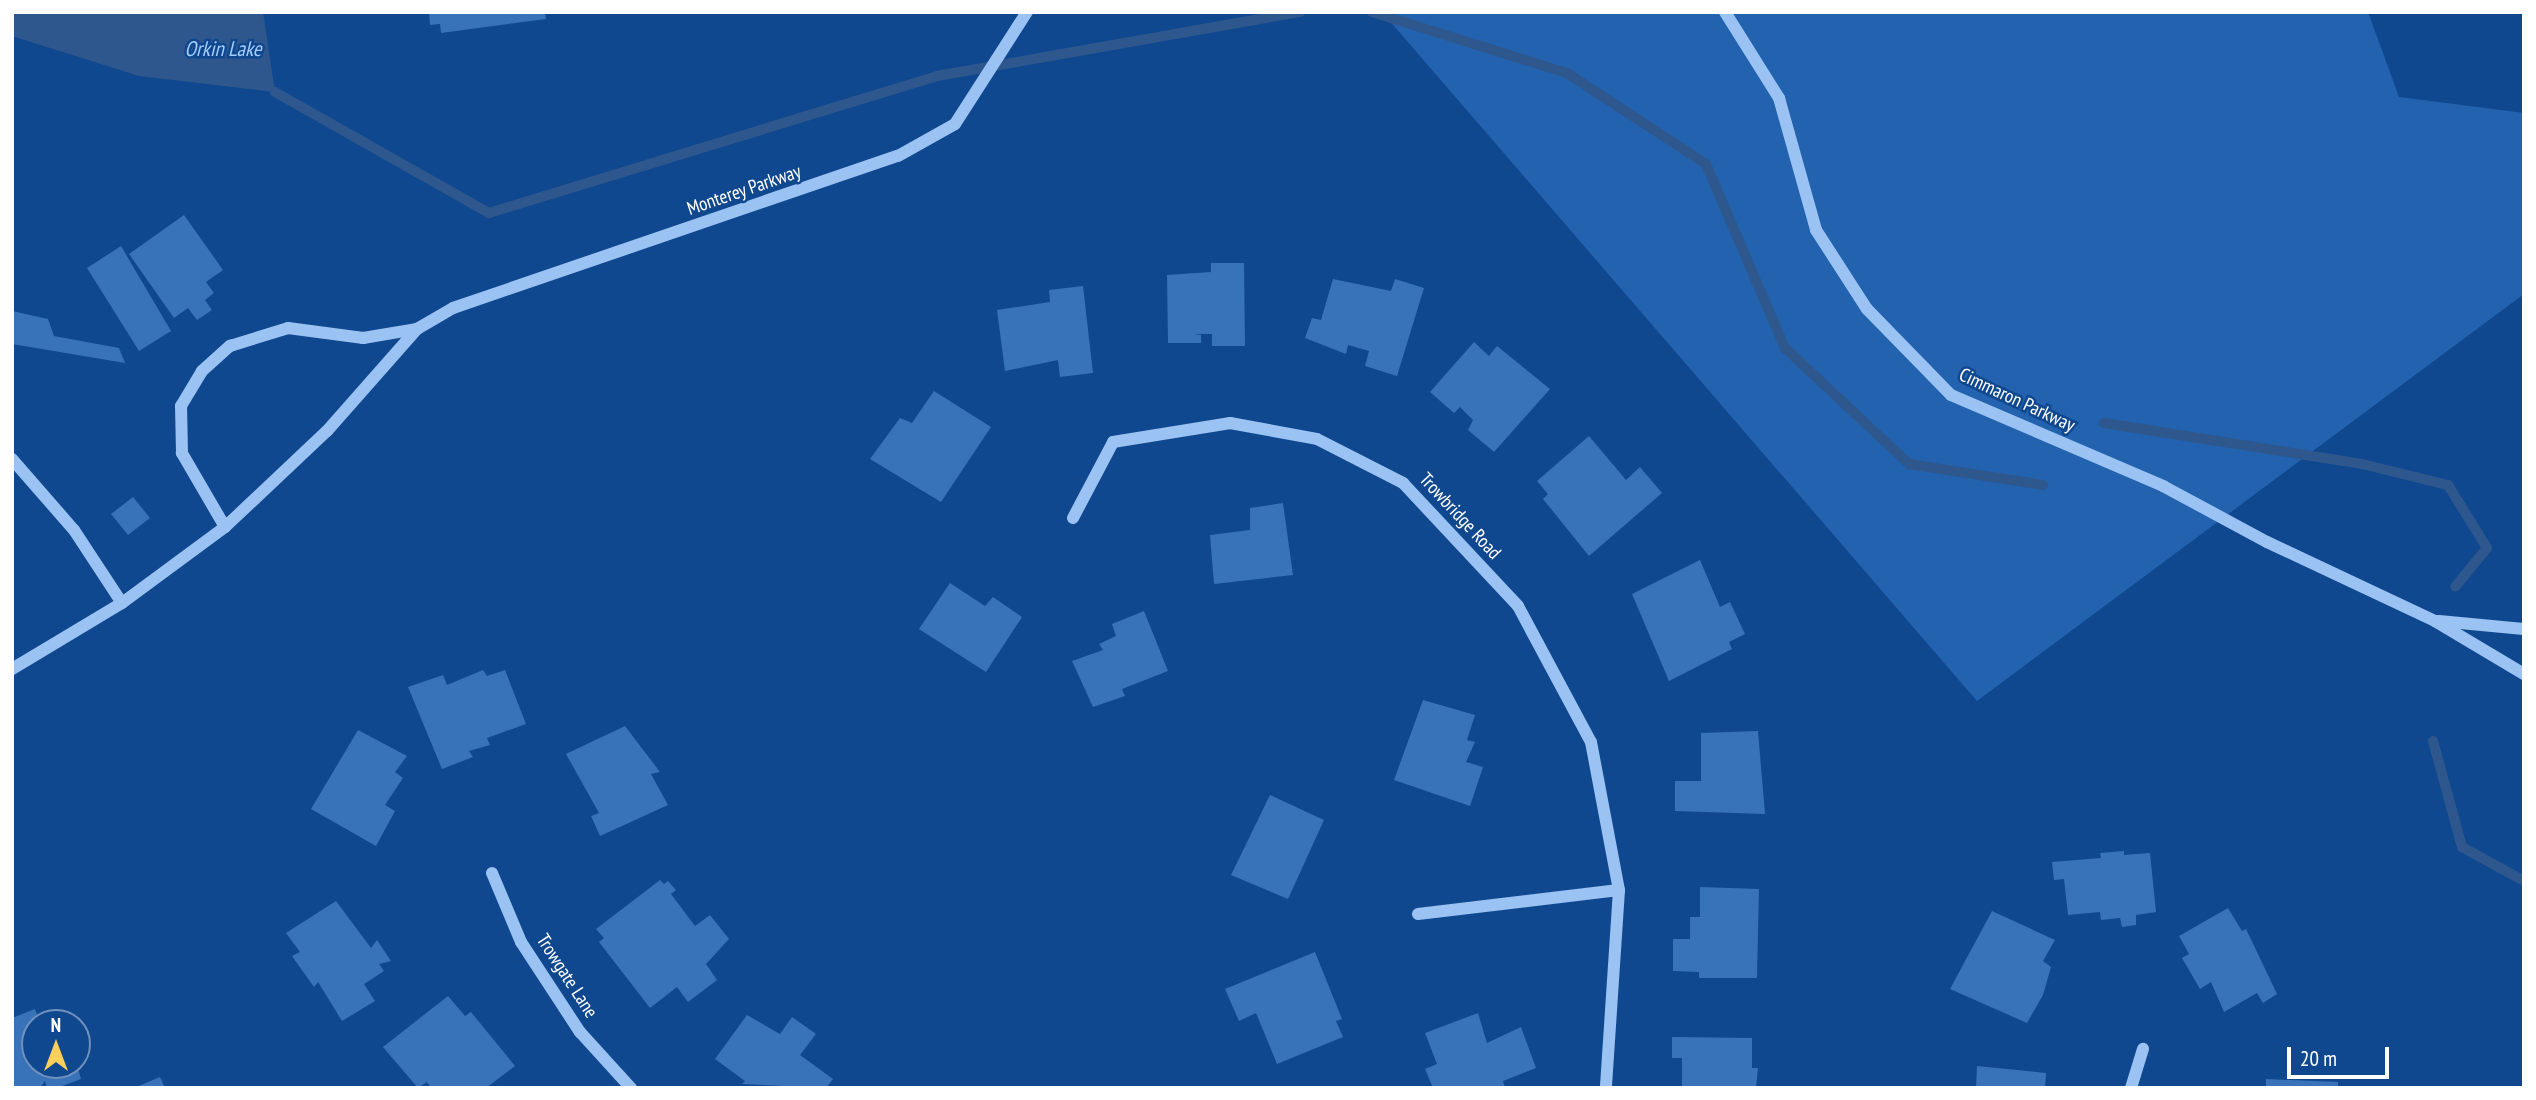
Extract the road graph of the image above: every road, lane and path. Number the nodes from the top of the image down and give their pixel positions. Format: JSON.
{"nodes":[{"id":1,"x":1725,"y":12,"type":"edge"},
{"id":2,"x":1025,"y":16,"type":"edge"},
{"id":3,"x":417,"y":329,"type":"junction"},
{"id":4,"x":12,"y":459,"type":"edge"},
{"id":5,"x":1073,"y":518,"type":"dead end"},
{"id":6,"x":225,"y":527,"type":"junction"},
{"id":7,"x":122,"y":603,"type":"junction"},
{"id":8,"x":2435,"y":621,"type":"junction"},
{"id":9,"x":2524,"y":629,"type":"edge"},
{"id":10,"x":12,"y":670,"type":"edge"},
{"id":11,"x":2524,"y":674,"type":"edge"},
{"id":12,"x":492,"y":873,"type":"dead end"},
{"id":13,"x":1619,"y":890,"type":"junction"},
{"id":14,"x":1418,"y":914,"type":"dead end"},
{"id":15,"x":2143,"y":1049,"type":"dead end"},
{"id":16,"x":631,"y":1088,"type":"edge"},
{"id":17,"x":1606,"y":1088,"type":"edge"},
{"id":18,"x":2131,"y":1088,"type":"edge"}],
"edges":[{"from":1,"to":8,"type":"street","name":"Cimmaron Parkway"},
{"from":2,"to":3,"type":"street","name":"Monterey Parkway"},
{"from":3,"to":6,"type":"street","name":"Monterey Parkway"},
{"from":3,"to":6,"type":"street","name":"Monterey Parkway"},
{"from":4,"to":7,"type":"street"},
{"from":5,"to":13,"type":"street","name":"Trowbridge Road"},
{"from":6,"to":7,"type":"street","name":"Monterey Parkway"},
{"from":7,"to":10,"type":"street","name":"Monterey Parkway"},
{"from":8,"to":9,"type":"street","name":"Cimmaron Parkway"},
{"from":8,"to":11,"type":"street","name":"Cimmaron Parkway"},
{"from":12,"to":16,"type":"street","name":"Trowgate Lane"},
{"from":13,"to":14,"type":"street"},
{"from":13,"to":17,"type":"street","name":"Trowbridge Road"},
{"from":15,"to":18,"type":"street"}]}
